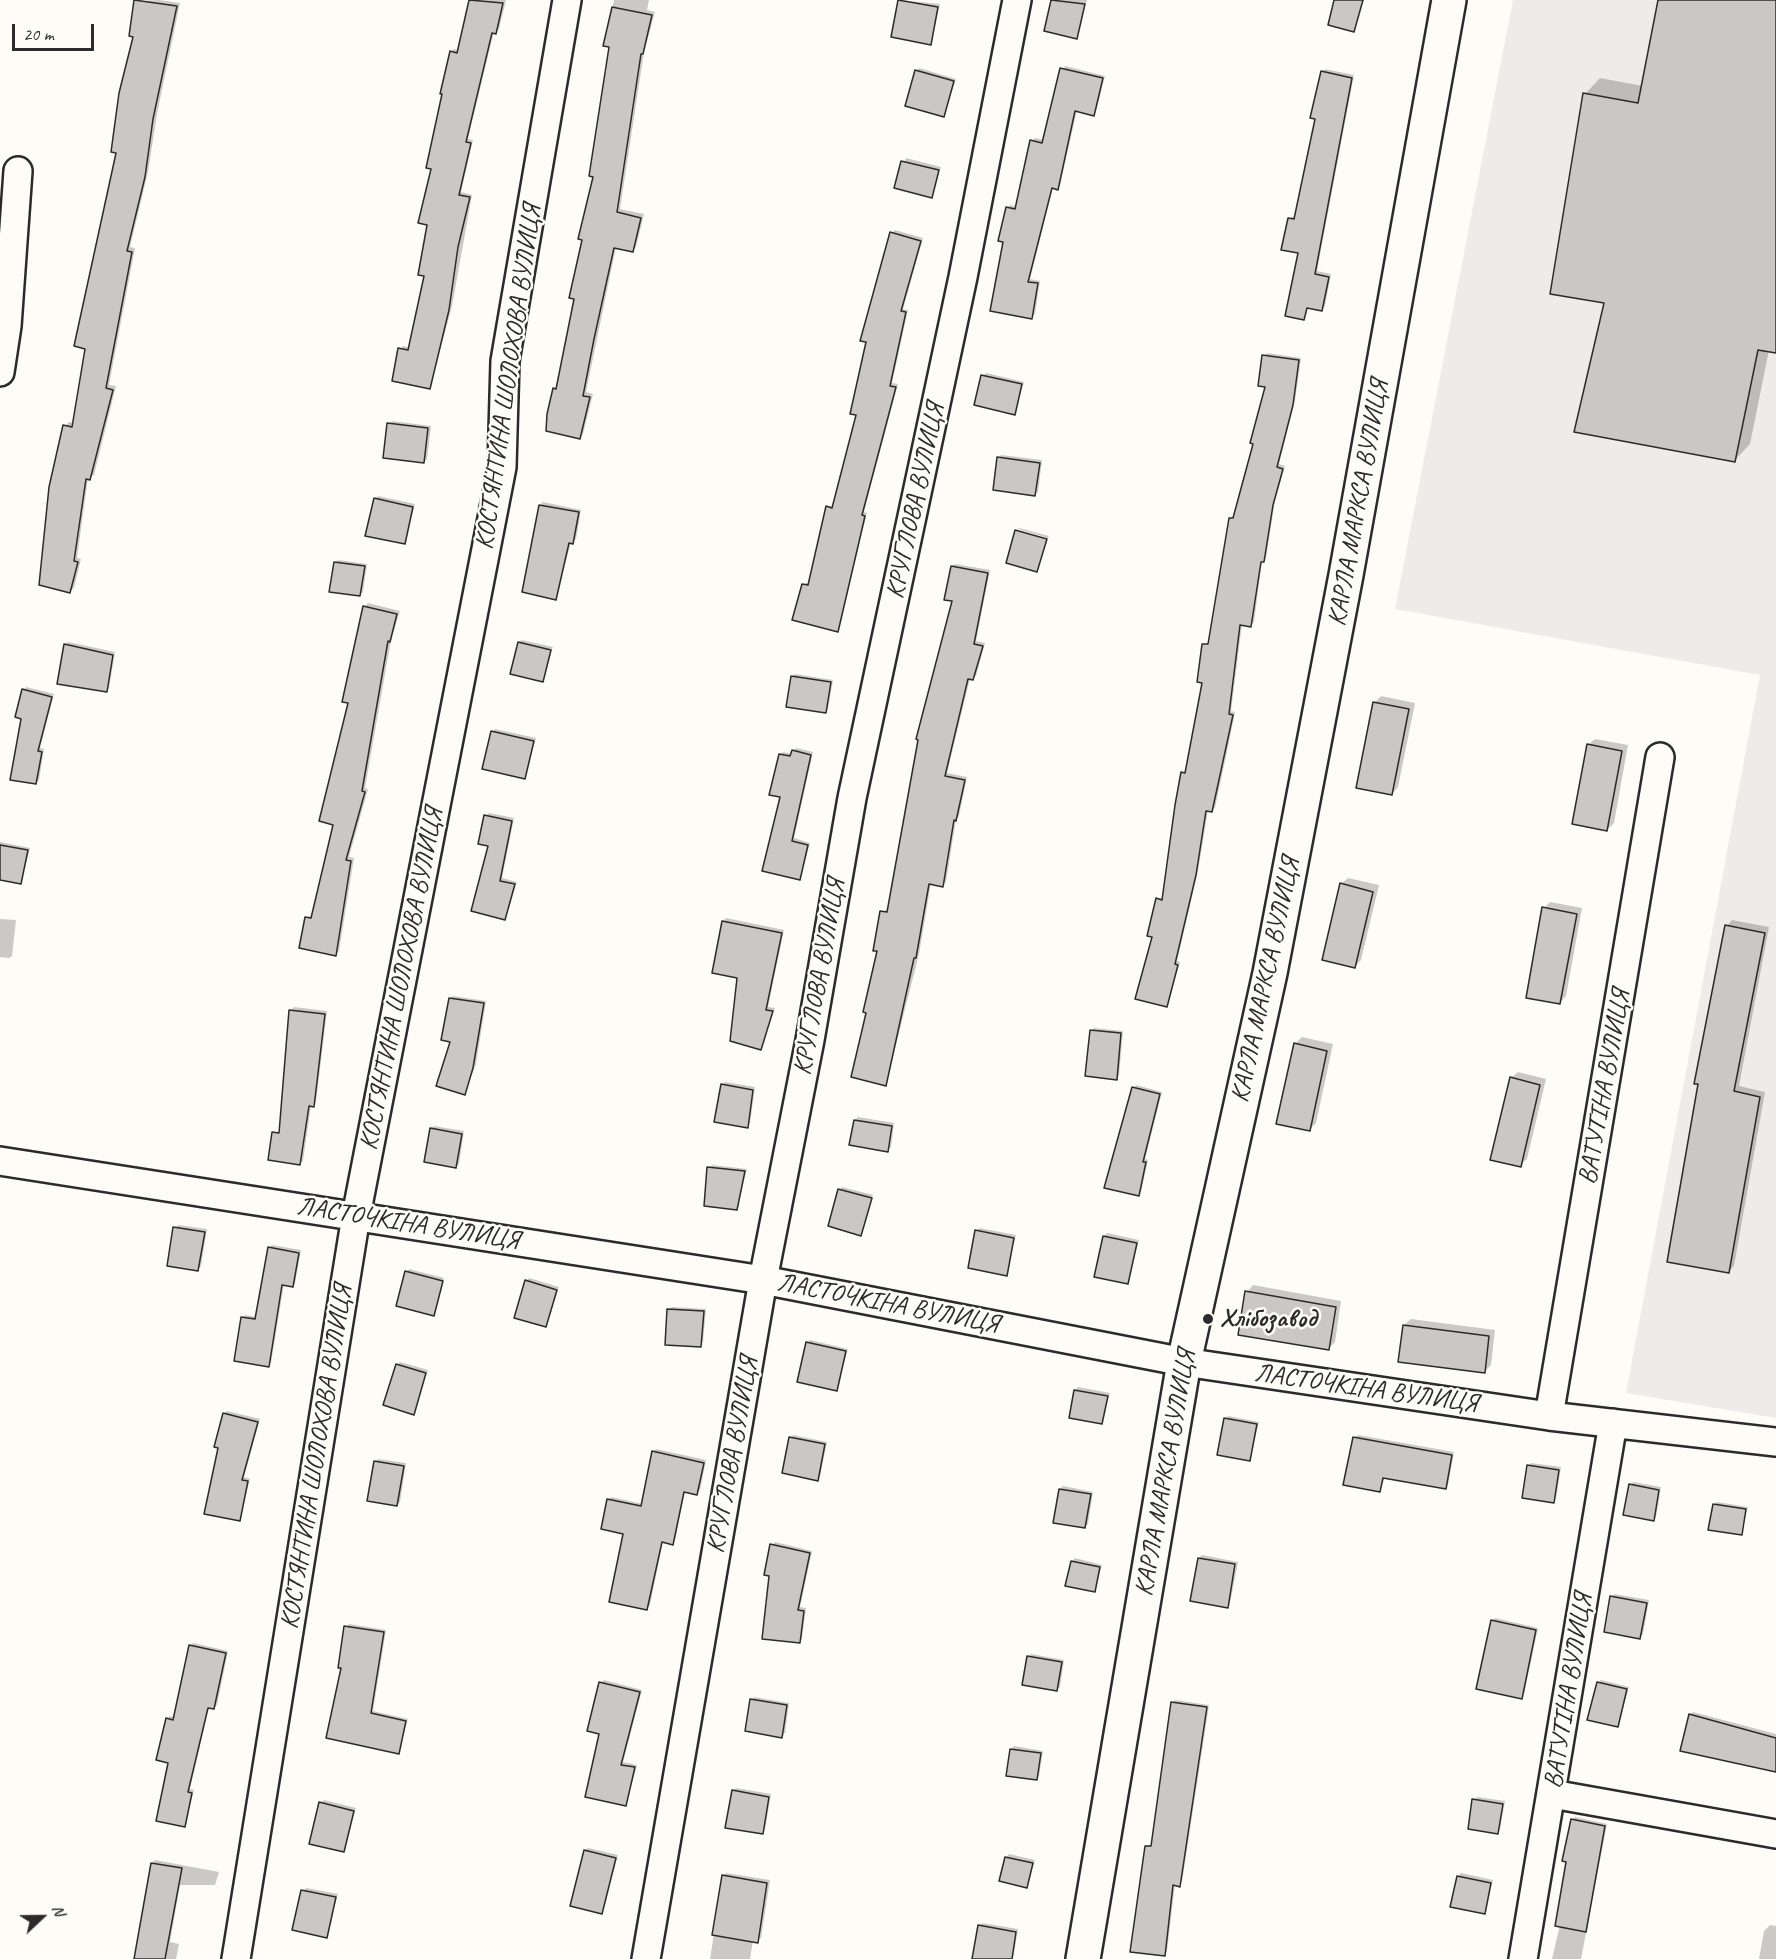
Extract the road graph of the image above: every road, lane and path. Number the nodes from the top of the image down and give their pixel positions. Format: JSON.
{"nodes":[{"id":1,"x":567,"y":0,"type":"edge"},
{"id":2,"x":1017,"y":0,"type":"edge"},
{"id":3,"x":1449,"y":0,"type":"edge"},
{"id":4,"x":18,"y":171,"type":"dead end"},
{"id":5,"x":0,"y":372,"type":"edge"},
{"id":6,"x":1660,"y":758,"type":"dead end"},
{"id":7,"x":0,"y":1161,"type":"edge"},
{"id":8,"x":356,"y":1216,"type":"junction"},
{"id":9,"x":763,"y":1280,"type":"junction"},
{"id":10,"x":1184,"y":1362,"type":"junction"},
{"id":11,"x":1549,"y":1416,"type":"junction"},
{"id":12,"x":1613,"y":1423,"type":"junction"},
{"id":13,"x":1776,"y":1442,"type":"edge"},
{"id":14,"x":1552,"y":1794,"type":"junction"},
{"id":15,"x":1776,"y":1834,"type":"edge"},
{"id":16,"x":236,"y":1959,"type":"edge"},
{"id":17,"x":646,"y":1959,"type":"edge"},
{"id":18,"x":1083,"y":1959,"type":"edge"},
{"id":19,"x":1523,"y":1959,"type":"edge"}],
"edges":[{"from":1,"to":8,"type":"street","name":"КОСТЯНТИНА ШОЛОХОВА ВУЛИЦЯ"},
{"from":2,"to":9,"type":"street","name":"КРУГЛОВА ВУЛИЦЯ"},
{"from":3,"to":10,"type":"street","name":"КАРЛА МАРКСА ВУЛИЦЯ"},
{"from":4,"to":5,"type":"street"},
{"from":6,"to":11,"type":"street","name":"ВАТУТІНА ВУЛИЦЯ"},
{"from":7,"to":8,"type":"street","name":"ЛАСТОЧКІНА ВУЛИЦЯ"},
{"from":8,"to":9,"type":"street","name":"ЛАСТОЧКІНА ВУЛИЦЯ"},
{"from":8,"to":16,"type":"street","name":"КОСТЯНТИНА ШОЛОХОВА ВУЛИЦЯ"},
{"from":9,"to":10,"type":"street","name":"ЛАСТОЧКІНА ВУЛИЦЯ"},
{"from":9,"to":17,"type":"street","name":"КРУГЛОВА ВУЛИЦЯ"},
{"from":10,"to":11,"type":"street","name":"ЛАСТОЧКІНА ВУЛИЦЯ"},
{"from":10,"to":18,"type":"street","name":"КАРЛА МАРКСА ВУЛИЦЯ"},
{"from":11,"to":12,"type":"street","name":"ЛАСТОЧКІНА ВУЛИЦЯ"},
{"from":12,"to":13,"type":"street","name":"ЛАСТОЧКІНА ВУЛИЦЯ"},
{"from":12,"to":14,"type":"street","name":"ВАТУТІНА ВУЛИЦЯ"},
{"from":14,"to":15,"type":"street"},
{"from":14,"to":19,"type":"street","name":"ВАТУТІНА ВУЛИЦЯ"}]}
